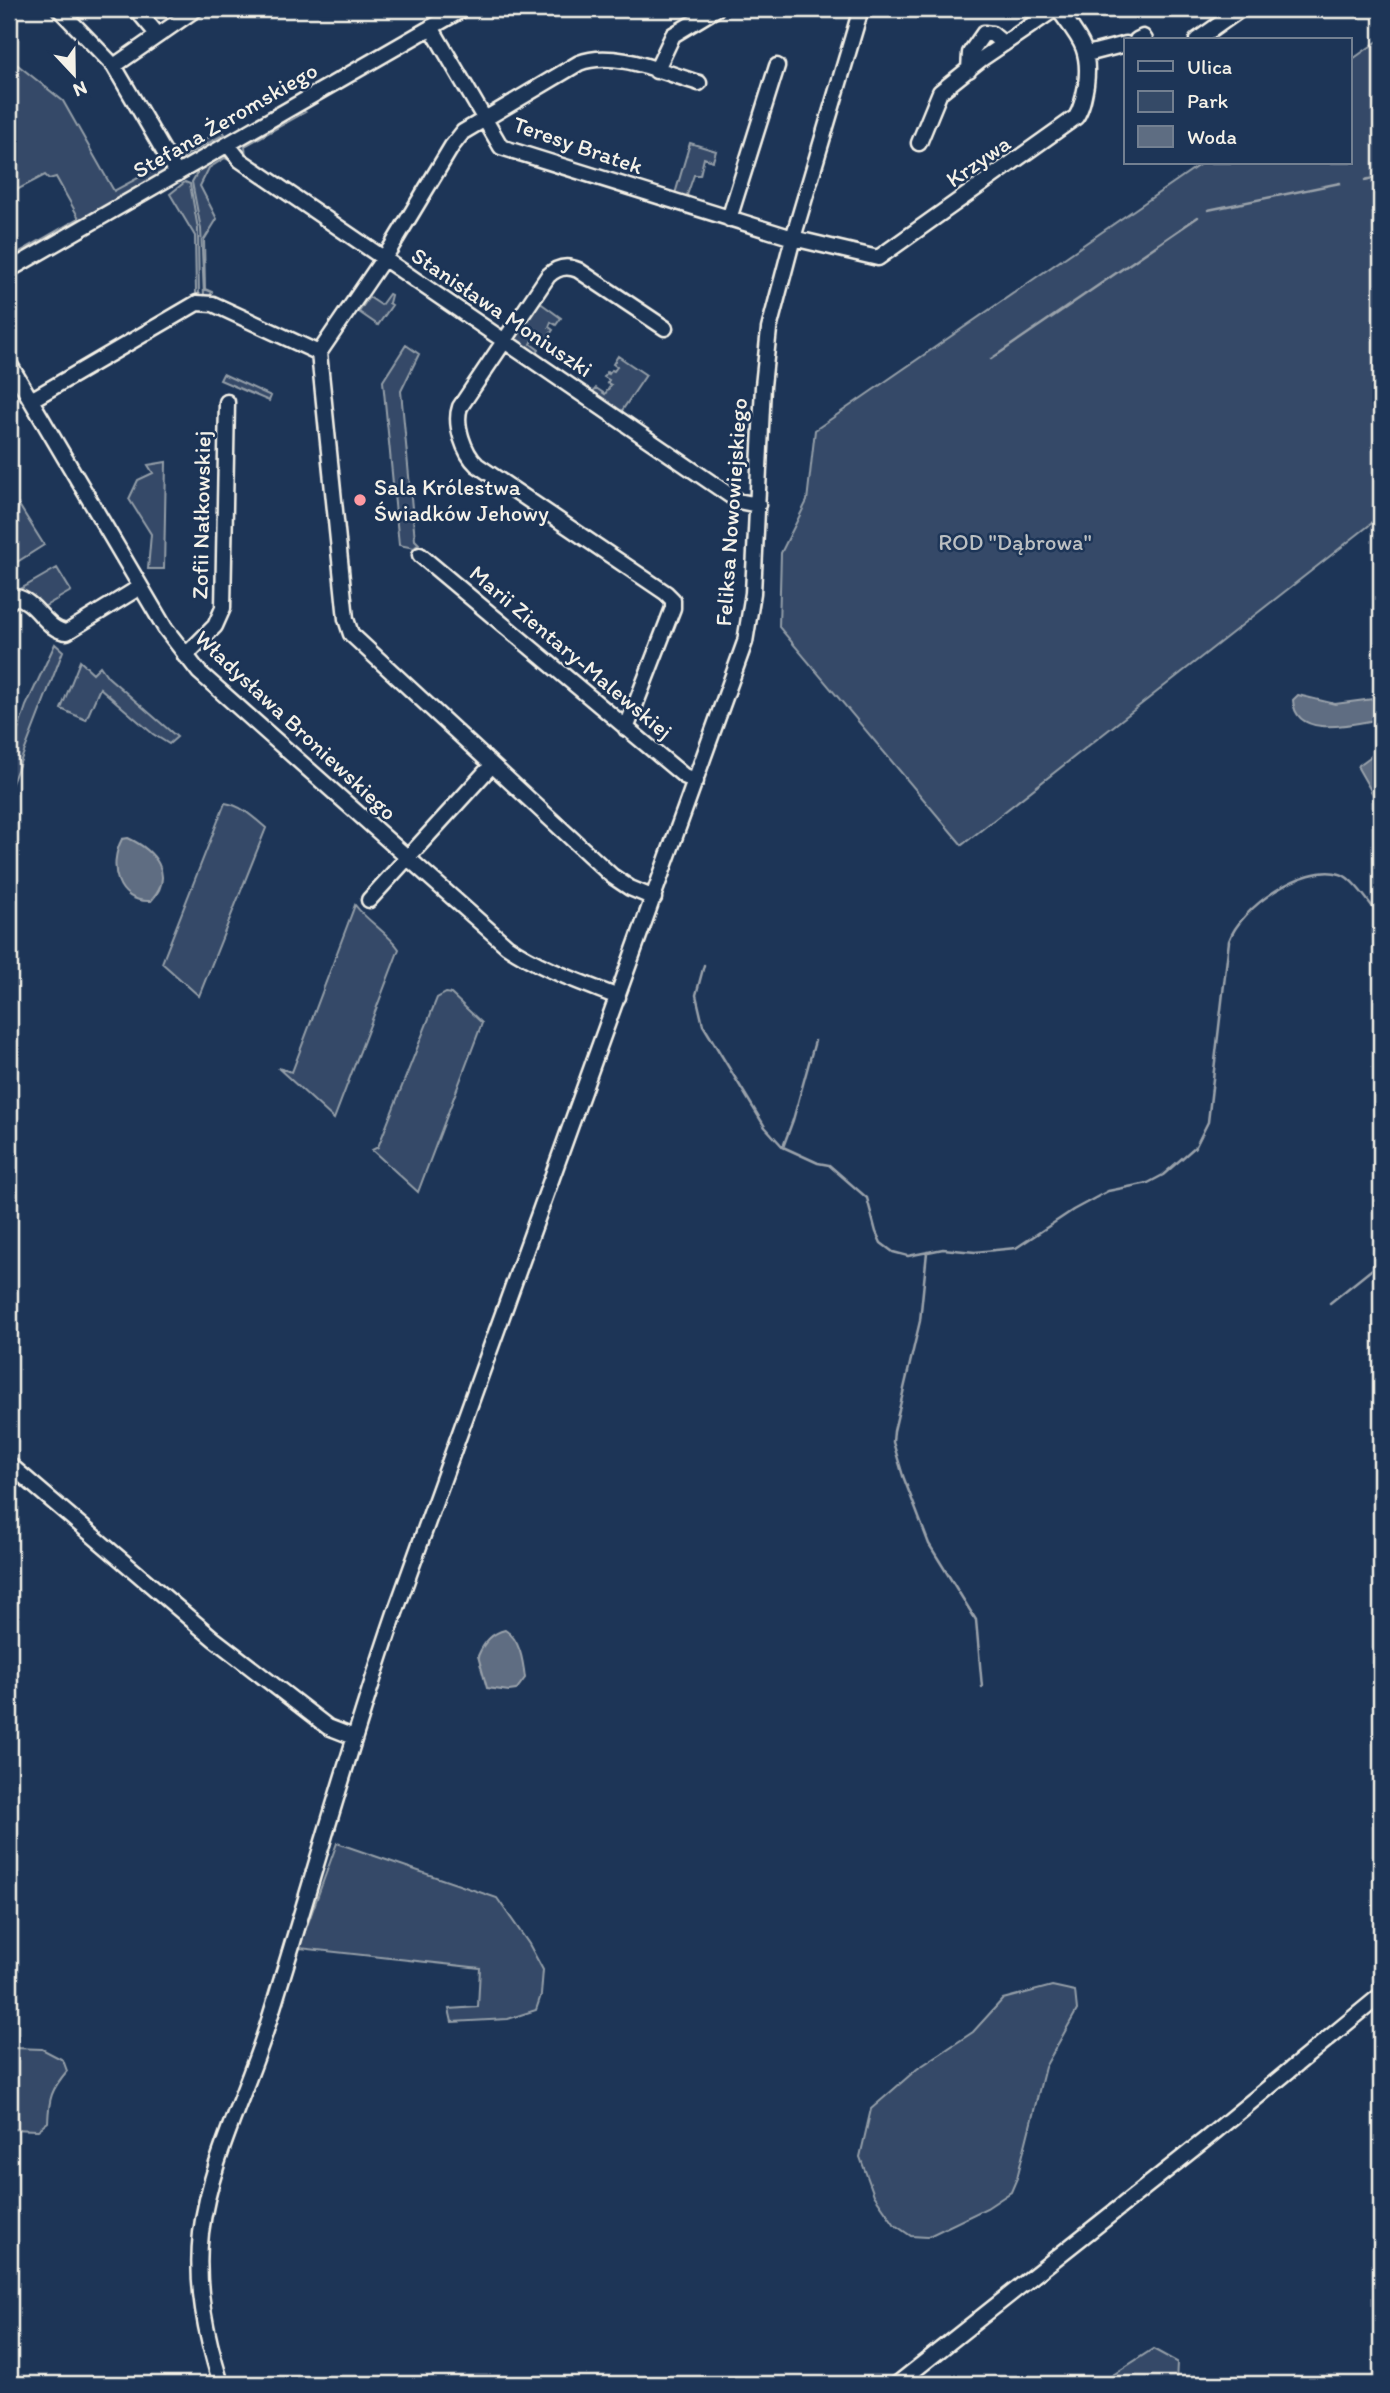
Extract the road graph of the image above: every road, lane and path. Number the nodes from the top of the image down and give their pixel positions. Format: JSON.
{"nodes":[{"id":1,"x":59,"y":9,"type":"edge"},
{"id":2,"x":136,"y":9,"type":"edge"},
{"id":3,"x":196,"y":9,"type":"edge"},
{"id":4,"x":463,"y":9,"type":"edge"},
{"id":5,"x":716,"y":9,"type":"edge"},
{"id":6,"x":860,"y":9,"type":"edge"},
{"id":7,"x":1056,"y":9,"type":"edge"},
{"id":8,"x":1241,"y":9,"type":"edge"},
{"id":9,"x":431,"y":27,"type":"junction"},
{"id":10,"x":158,"y":35,"type":"junction"},
{"id":11,"x":1200,"y":38,"type":"edge"},
{"id":12,"x":1124,"y":45,"type":"edge"},
{"id":13,"x":1087,"y":54,"type":"junction"},
{"id":14,"x":777,"y":65,"type":"dead end"},
{"id":15,"x":114,"y":66,"type":"junction"},
{"id":16,"x":656,"y":71,"type":"junction"},
{"id":17,"x":699,"y":83,"type":"dead end"},
{"id":18,"x":484,"y":119,"type":"junction"},
{"id":19,"x":919,"y":143,"type":"dead end"},
{"id":20,"x":228,"y":145,"type":"junction"},
{"id":21,"x":177,"y":174,"type":"junction"},
{"id":22,"x":729,"y":219,"type":"junction"},
{"id":23,"x":793,"y":238,"type":"junction"},
{"id":24,"x":384,"y":258,"type":"junction"},
{"id":25,"x":9,"y":270,"type":"edge"},
{"id":26,"x":665,"y":328,"type":"dead end"},
{"id":27,"x":503,"y":340,"type":"junction"},
{"id":28,"x":319,"y":353,"type":"junction"},
{"id":29,"x":9,"y":363,"type":"edge"},
{"id":30,"x":31,"y":400,"type":"junction"},
{"id":31,"x":227,"y":402,"type":"dead end"},
{"id":32,"x":758,"y":505,"type":"junction"},
{"id":33,"x":420,"y":555,"type":"dead end"},
{"id":34,"x":141,"y":587,"type":"junction"},
{"id":35,"x":9,"y":602,"type":"edge"},
{"id":36,"x":184,"y":656,"type":"junction"},
{"id":37,"x":626,"y":730,"type":"junction"},
{"id":38,"x":492,"y":765,"type":"junction"},
{"id":39,"x":696,"y":781,"type":"junction"},
{"id":40,"x":407,"y":859,"type":"junction"},
{"id":41,"x":654,"y":898,"type":"junction"},
{"id":42,"x":369,"y":900,"type":"dead end"},
{"id":43,"x":618,"y":997,"type":"junction"},
{"id":44,"x":9,"y":1464,"type":"edge"},
{"id":45,"x":354,"y":1737,"type":"junction"},
{"id":46,"x":1381,"y":1995,"type":"edge"},
{"id":47,"x":221,"y":2384,"type":"edge"},
{"id":48,"x":897,"y":2384,"type":"edge"}],
"edges":[{"from":1,"to":15,"type":"street"},
{"from":2,"to":10,"type":"street"},
{"from":3,"to":10,"type":"street"},
{"from":4,"to":9,"type":"street","name":"Stefana Żeromskiego"},
{"from":5,"to":16,"type":"street"},
{"from":6,"to":23,"type":"street","name":"Feliksa Nowowiejskiego"},
{"from":7,"to":13,"type":"street"},
{"from":7,"to":19,"type":"street"},
{"from":8,"to":11,"type":"street"},
{"from":9,"to":18,"type":"street","name":"Teresy Bratek"},
{"from":9,"to":20,"type":"street","name":"Stefana Żeromskiego"},
{"from":10,"to":15,"type":"street"},
{"from":12,"to":13,"type":"street"},
{"from":13,"to":23,"type":"street","name":"Krzywa"},
{"from":14,"to":22,"type":"street"},
{"from":15,"to":21,"type":"street"},
{"from":16,"to":17,"type":"street"},
{"from":16,"to":18,"type":"street"},
{"from":18,"to":22,"type":"street","name":"Teresy Bratek"},
{"from":18,"to":24,"type":"street"},
{"from":20,"to":21,"type":"street","name":"Stefana Żeromskiego"},
{"from":20,"to":24,"type":"street","name":"Stanisława Moniuszki"},
{"from":21,"to":25,"type":"street","name":"Stefana Żeromskiego"},
{"from":22,"to":23,"type":"street","name":"Teresy Bratek"},
{"from":23,"to":32,"type":"street","name":"Feliksa Nowowiejskiego"},
{"from":24,"to":27,"type":"street","name":"Stanisława Moniuszki"},
{"from":24,"to":28,"type":"street"},
{"from":26,"to":27,"type":"street"},
{"from":27,"to":32,"type":"street","name":"Stanisława Moniuszki"},
{"from":27,"to":37,"type":"street"},
{"from":28,"to":30,"type":"street"},
{"from":28,"to":38,"type":"street"},
{"from":29,"to":30,"type":"street","name":"Władysława Broniewskiego"},
{"from":30,"to":34,"type":"street","name":"Władysława Broniewskiego"},
{"from":31,"to":36,"type":"street","name":"Zofii Nałkowskiej"},
{"from":32,"to":39,"type":"street","name":"Feliksa Nowowiejskiego"},
{"from":33,"to":37,"type":"street","name":"Marii Zientary-Malewskiej"},
{"from":34,"to":35,"type":"street"},
{"from":34,"to":36,"type":"street","name":"Władysława Broniewskiego"},
{"from":36,"to":40,"type":"street","name":"Władysława Broniewskiego"},
{"from":37,"to":39,"type":"street","name":"Marii Zientary-Malewskiej"},
{"from":38,"to":40,"type":"street"},
{"from":38,"to":41,"type":"street"},
{"from":39,"to":41,"type":"street","name":"Feliksa Nowowiejskiego"},
{"from":40,"to":42,"type":"street"},
{"from":40,"to":43,"type":"street","name":"Władysława Broniewskiego"},
{"from":41,"to":43,"type":"street","name":"Feliksa Nowowiejskiego"},
{"from":43,"to":45,"type":"street","name":"Feliksa Nowowiejskiego"},
{"from":44,"to":45,"type":"street"},
{"from":45,"to":47,"type":"street","name":"Feliksa Nowowiejskiego"},
{"from":46,"to":48,"type":"street"}]}
